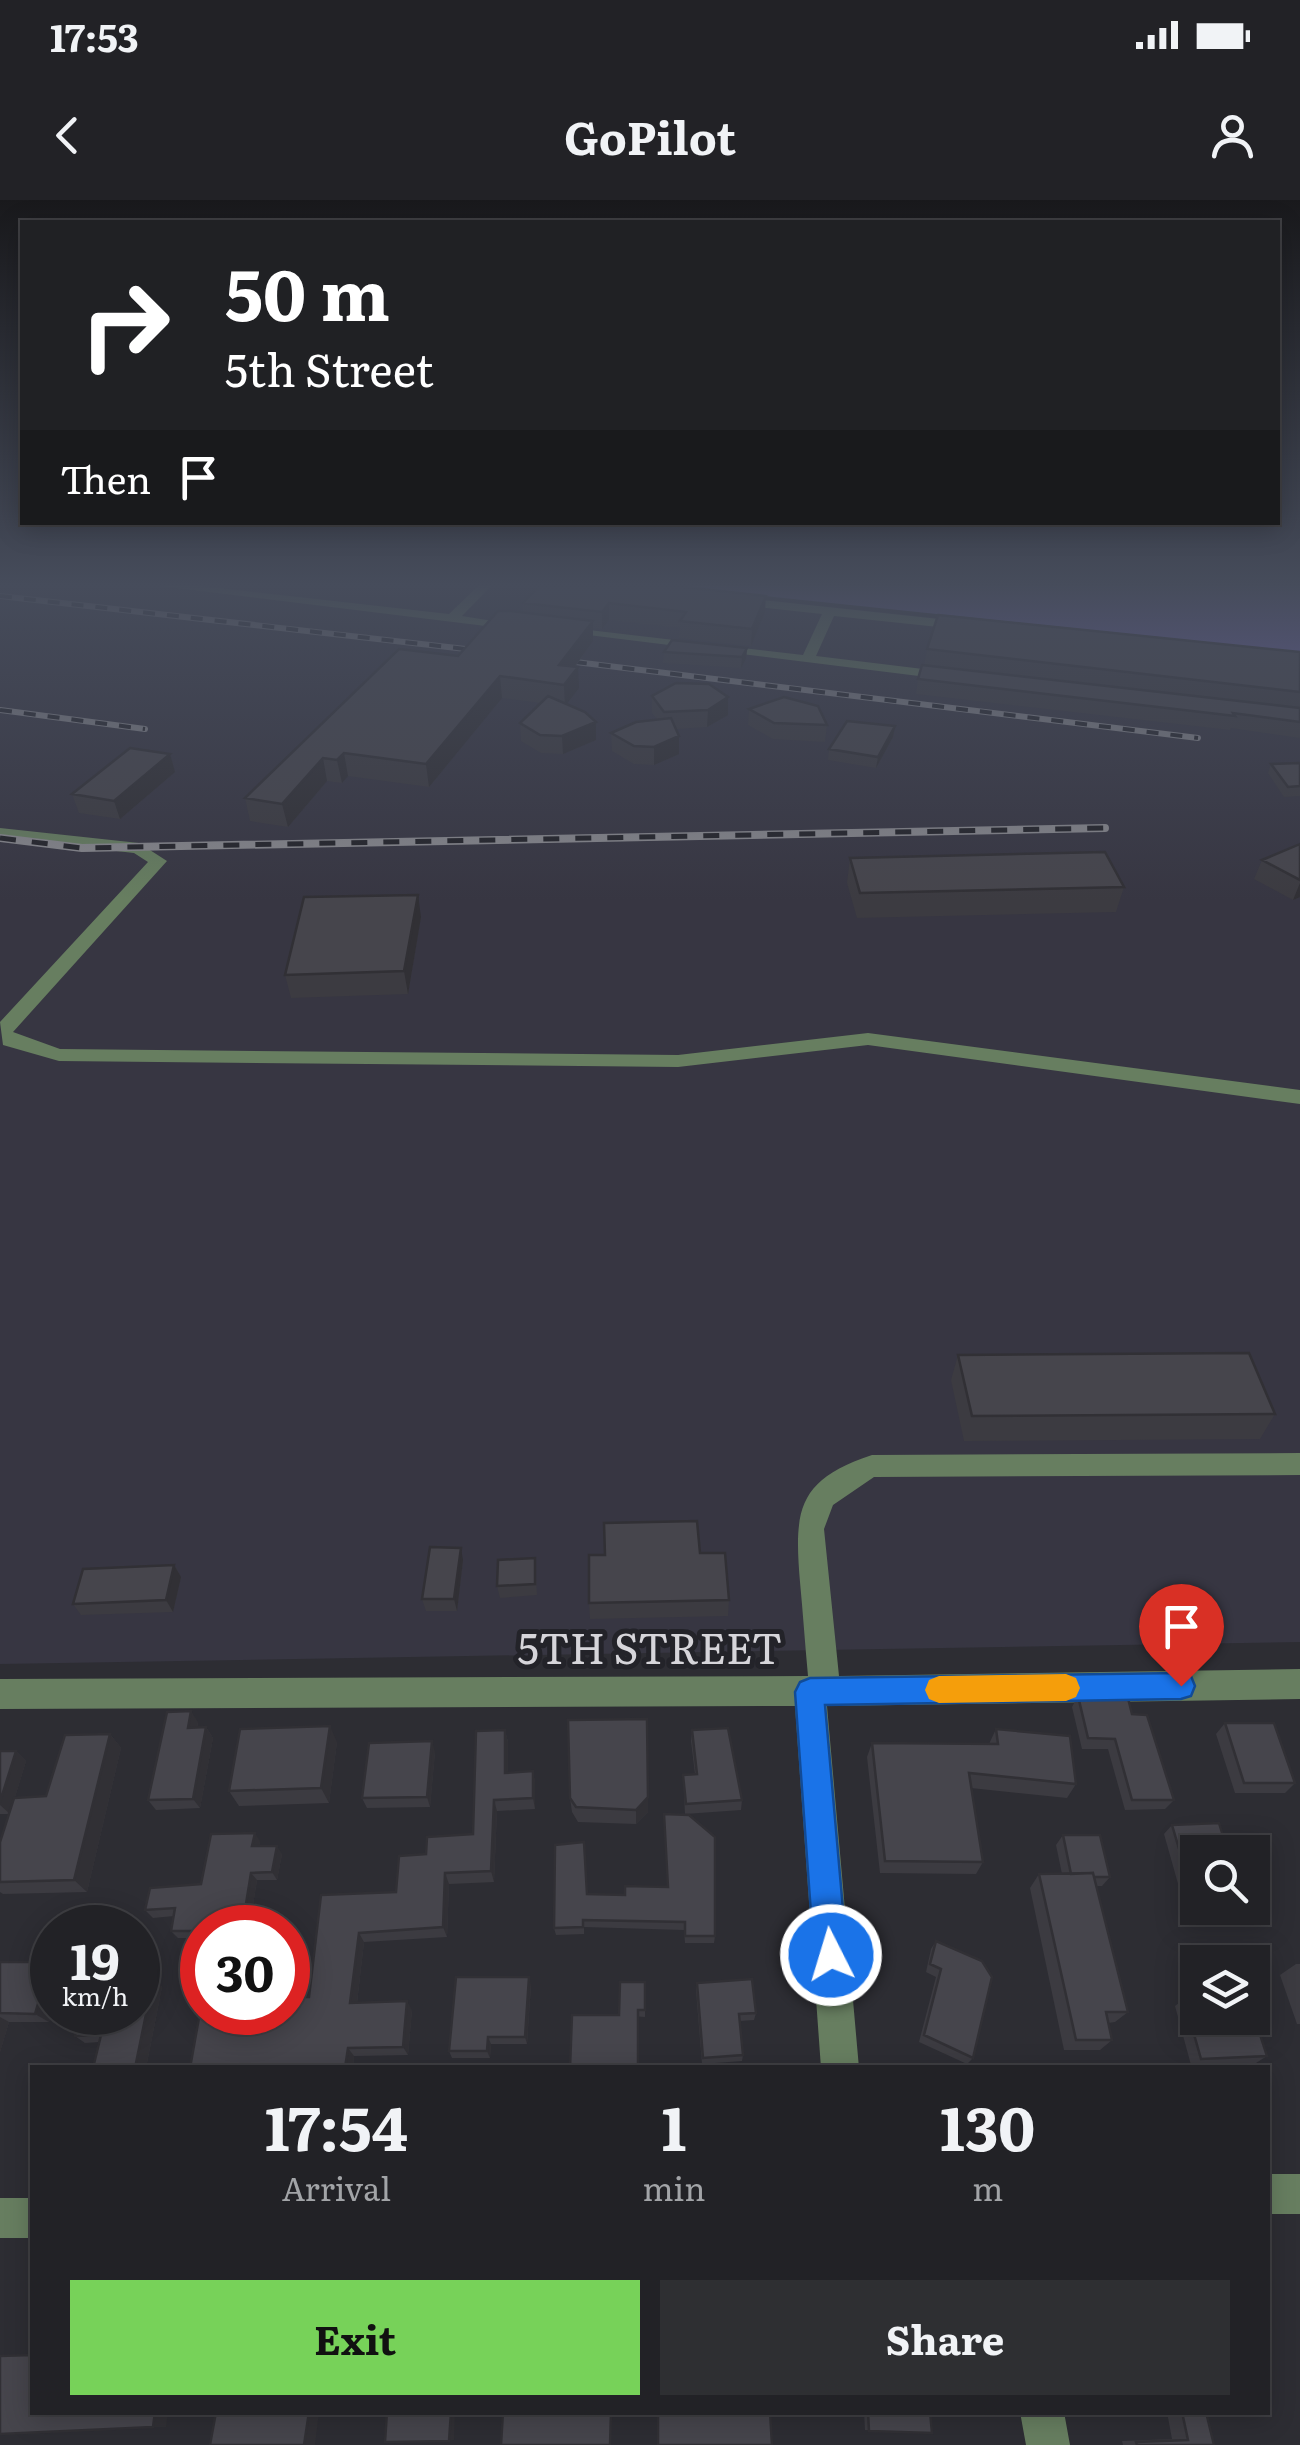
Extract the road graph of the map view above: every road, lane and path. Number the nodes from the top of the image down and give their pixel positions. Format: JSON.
{"nodes":[{"id":1,"x":0,"y":833,"type":"edge"},
{"id":2,"x":1300,"y":1097,"type":"edge"},
{"id":3,"x":1300,"y":1464,"type":"edge"},
{"id":4,"x":1300,"y":1684,"type":"edge"},
{"id":5,"x":817,"y":1691,"type":"junction"},
{"id":6,"x":0,"y":1694,"type":"edge"},
{"id":7,"x":840,"y":2065,"type":"edge"},
{"id":8,"x":1270,"y":2194,"type":"edge"},
{"id":9,"x":1300,"y":2194,"type":"edge"},
{"id":10,"x":0,"y":2218,"type":"edge"},
{"id":11,"x":30,"y":2218,"type":"edge"},
{"id":12,"x":1043,"y":2415,"type":"edge"},
{"id":13,"x":1048,"y":2445,"type":"edge"}],
"edges":[{"from":1,"to":2,"type":"street"},
{"from":3,"to":5,"type":"street"},
{"from":4,"to":5,"type":"street","name":"5TH STREET"},
{"from":5,"to":6,"type":"street","name":"5TH STREET"},
{"from":5,"to":7,"type":"street"},
{"from":8,"to":9,"type":"street"},
{"from":10,"to":11,"type":"street"},
{"from":12,"to":13,"type":"street"}]}
